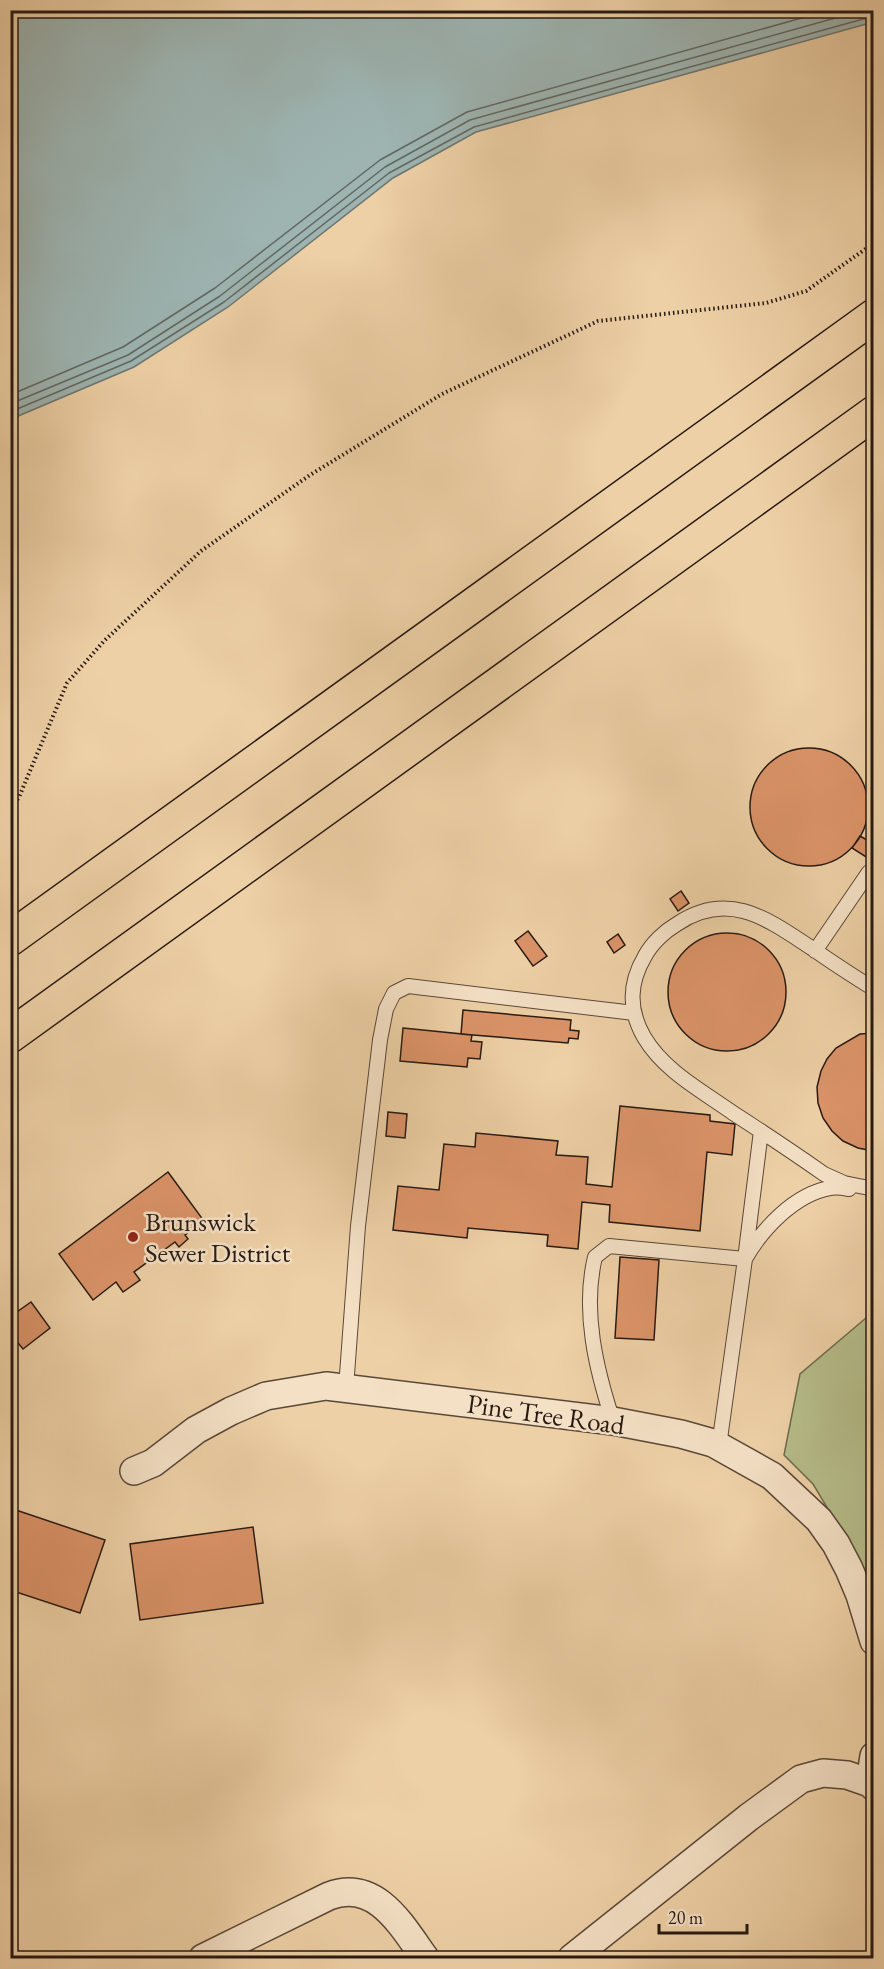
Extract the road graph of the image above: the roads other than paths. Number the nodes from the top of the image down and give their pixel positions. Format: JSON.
{"nodes":[{"id":1,"x":873,"y":316,"type":"edge"},
{"id":2,"x":873,"y":412,"type":"edge"},
{"id":3,"x":869,"y":872,"type":"dead end"},
{"id":4,"x":10,"y":939,"type":"edge"},
{"id":5,"x":815,"y":951,"type":"junction"},
{"id":6,"x":873,"y":989,"type":"edge"},
{"id":7,"x":634,"y":1013,"type":"junction"},
{"id":8,"x":10,"y":1036,"type":"edge"},
{"id":9,"x":761,"y":1131,"type":"junction"},
{"id":10,"x":871,"y":1189,"type":"edge"},
{"id":11,"x":745,"y":1259,"type":"junction"},
{"id":12,"x":346,"y":1388,"type":"junction"},
{"id":13,"x":613,"y":1421,"type":"junction"},
{"id":14,"x":719,"y":1446,"type":"junction"},
{"id":15,"x":134,"y":1471,"type":"dead end"},
{"id":16,"x":873,"y":1641,"type":"edge"},
{"id":17,"x":873,"y":1756,"type":"edge"},
{"id":18,"x":872,"y":1785,"type":"edge"},
{"id":19,"x":203,"y":1959,"type":"edge"},
{"id":20,"x":425,"y":1959,"type":"edge"},
{"id":21,"x":572,"y":1959,"type":"edge"}],
"edges":[{"from":1,"to":4,"type":"highway"},
{"from":2,"to":8,"type":"highway"},
{"from":3,"to":5,"type":"lane"},
{"from":5,"to":6,"type":"lane"},
{"from":5,"to":7,"type":"lane"},
{"from":7,"to":9,"type":"lane"},
{"from":7,"to":12,"type":"lane"},
{"from":9,"to":10,"type":"lane"},
{"from":9,"to":11,"type":"lane"},
{"from":10,"to":11,"type":"lane"},
{"from":11,"to":13,"type":"lane"},
{"from":11,"to":14,"type":"lane"},
{"from":12,"to":13,"type":"street","name":"Pine Tree Road"},
{"from":12,"to":15,"type":"street","name":"Pine Tree Road"},
{"from":13,"to":14,"type":"street","name":"Pine Tree Road"},
{"from":14,"to":16,"type":"street","name":"Pine Tree Road"},
{"from":17,"to":18,"type":"street"},
{"from":18,"to":21,"type":"street"},
{"from":19,"to":20,"type":"street"}]}
